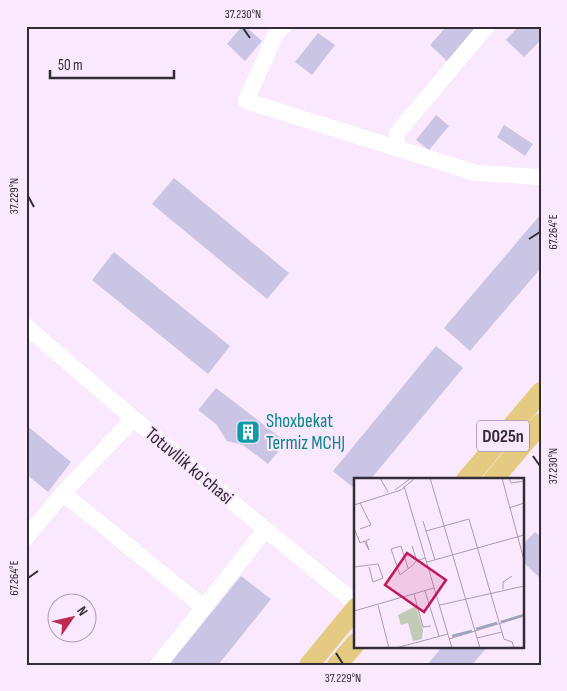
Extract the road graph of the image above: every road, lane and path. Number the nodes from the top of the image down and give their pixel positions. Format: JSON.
{"nodes":[{"id":1,"x":284,"y":26,"type":"edge"},
{"id":2,"x":487,"y":26,"type":"edge"},
{"id":3,"x":397,"y":148,"type":"junction"},
{"id":4,"x":541,"y":177,"type":"edge"},
{"id":5,"x":26,"y":326,"type":"edge"},
{"id":6,"x":541,"y":392,"type":"edge"},
{"id":7,"x":133,"y":419,"type":"junction"},
{"id":8,"x":541,"y":423,"type":"edge"},
{"id":9,"x":468,"y":478,"type":"edge"},
{"id":10,"x":495,"y":478,"type":"edge"},
{"id":11,"x":63,"y":493,"type":"junction"},
{"id":12,"x":265,"y":530,"type":"junction"},
{"id":13,"x":26,"y":538,"type":"edge"},
{"id":14,"x":354,"y":601,"type":"edge"},
{"id":15,"x":204,"y":608,"type":"junction"},
{"id":16,"x":354,"y":610,"type":"edge"},
{"id":17,"x":354,"y":645,"type":"edge"},
{"id":18,"x":158,"y":665,"type":"edge"},
{"id":19,"x":309,"y":665,"type":"edge"},
{"id":20,"x":337,"y":665,"type":"edge"}],
"edges":[{"from":1,"to":3,"type":"street"},
{"from":2,"to":3,"type":"street"},
{"from":3,"to":4,"type":"street"},
{"from":5,"to":7,"type":"street","name":"Totuvllik ko'chasi"},
{"from":6,"to":9,"type":"main road","number":"D025n"},
{"from":7,"to":11,"type":"street"},
{"from":7,"to":12,"type":"street","name":"Totuvllik ko'chasi"},
{"from":8,"to":10,"type":"main road","number":"D025n"},
{"from":11,"to":13,"type":"street"},
{"from":11,"to":15,"type":"street"},
{"from":12,"to":14,"type":"street","name":"Totuvllik ko'chasi"},
{"from":12,"to":15,"type":"street"},
{"from":15,"to":18,"type":"street"},
{"from":16,"to":19,"type":"main road"},
{"from":17,"to":20,"type":"main road"}]}
